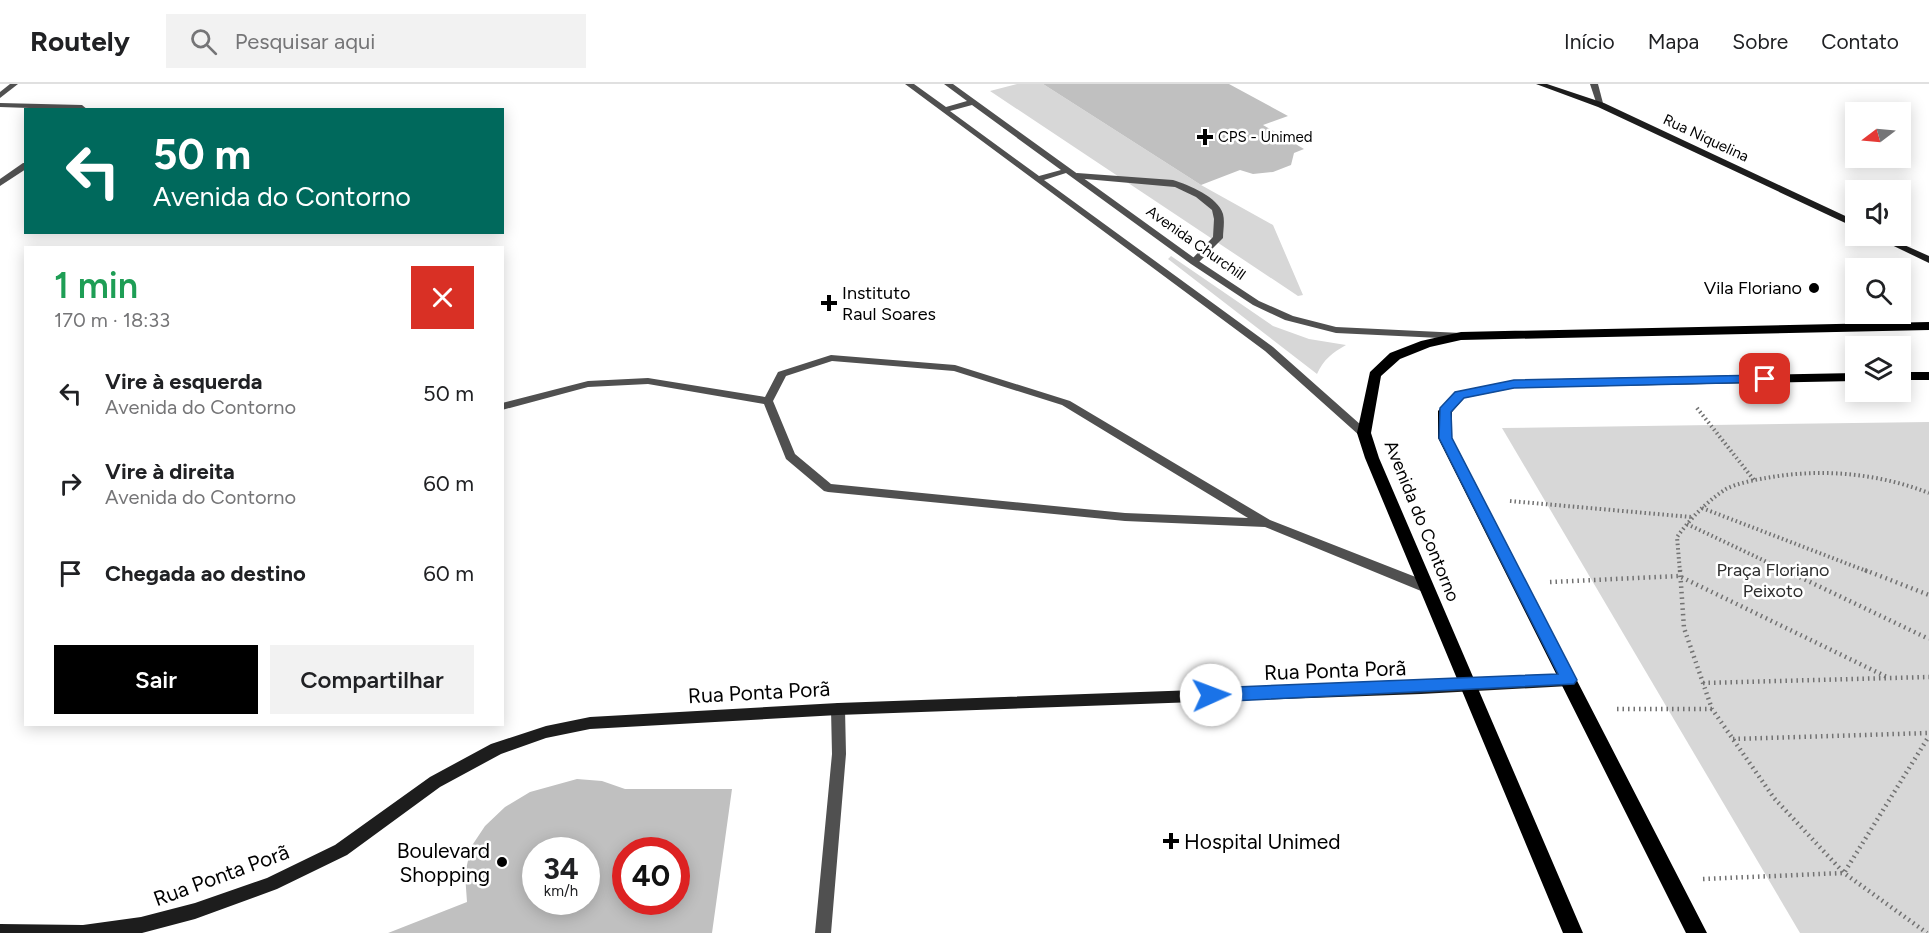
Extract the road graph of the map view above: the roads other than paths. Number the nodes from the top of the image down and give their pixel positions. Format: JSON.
{"nodes":[{"id":1,"x":14,"y":84,"type":"edge"},
{"id":2,"x":909,"y":84,"type":"edge"},
{"id":3,"x":948,"y":84,"type":"edge"},
{"id":4,"x":1540,"y":84,"type":"edge"},
{"id":5,"x":1594,"y":84,"type":"edge"},
{"id":6,"x":0,"y":96,"type":"edge"},
{"id":7,"x":973,"y":102,"type":"junction"},
{"id":8,"x":0,"y":105,"type":"edge"},
{"id":9,"x":1601,"y":105,"type":"junction"},
{"id":10,"x":83,"y":108,"type":"edge"},
{"id":11,"x":945,"y":110,"type":"junction"},
{"id":12,"x":24,"y":166,"type":"edge"},
{"id":13,"x":1068,"y":170,"type":"junction"},
{"id":14,"x":1077,"y":176,"type":"junction"},
{"id":15,"x":1038,"y":179,"type":"junction"},
{"id":16,"x":0,"y":183,"type":"edge"},
{"id":17,"x":1845,"y":220,"type":"edge"},
{"id":18,"x":1899,"y":246,"type":"edge"},
{"id":19,"x":1929,"y":260,"type":"edge"},
{"id":20,"x":1194,"y":262,"type":"junction"},
{"id":21,"x":1929,"y":326,"type":"edge"},
{"id":22,"x":1461,"y":336,"type":"junction"},
{"id":23,"x":1911,"y":376,"type":"edge"},
{"id":24,"x":1929,"y":376,"type":"edge"},
{"id":25,"x":1845,"y":377,"type":"edge"},
{"id":26,"x":768,"y":401,"type":"junction"},
{"id":27,"x":504,"y":406,"type":"edge"},
{"id":28,"x":1364,"y":433,"type":"junction"},
{"id":29,"x":1266,"y":523,"type":"junction"},
{"id":30,"x":1426,"y":587,"type":"junction"},
{"id":31,"x":1569,"y":680,"type":"junction"},
{"id":32,"x":1467,"y":684,"type":"junction"},
{"id":33,"x":838,"y":709,"type":"junction"},
{"id":34,"x":0,"y":932,"type":"edge"},
{"id":35,"x":823,"y":933,"type":"edge"},
{"id":36,"x":1573,"y":933,"type":"edge"},
{"id":37,"x":1697,"y":933,"type":"edge"}],
"edges":[{"from":1,"to":6,"type":"street"},
{"from":2,"to":11,"type":"street"},
{"from":3,"to":7,"type":"street","name":"Avenida Churchill"},
{"from":4,"to":9,"type":"street","name":"Rua Niquelina"},
{"from":5,"to":9,"type":"street"},
{"from":7,"to":11,"type":"street"},
{"from":7,"to":13,"type":"street","name":"Avenida Churchill"},
{"from":8,"to":10,"type":"street"},
{"from":9,"to":17,"type":"street","name":"Rua Niquelina"},
{"from":11,"to":15,"type":"street"},
{"from":12,"to":16,"type":"street"},
{"from":13,"to":14,"type":"street","name":"Avenida Churchill"},
{"from":13,"to":15,"type":"street"},
{"from":14,"to":20,"type":"street","name":"Avenida Churchill"},
{"from":14,"to":20,"type":"street"},
{"from":15,"to":28,"type":"street"},
{"from":18,"to":19,"type":"street"},
{"from":20,"to":22,"type":"street","name":"Avenida Churchill"},
{"from":21,"to":22,"type":"main road","name":"Avenida do Contorno"},
{"from":22,"to":28,"type":"main road","name":"Avenida do Contorno"},
{"from":23,"to":24,"type":"main road"},
{"from":25,"to":31,"type":"main road"},
{"from":26,"to":27,"type":"street"},
{"from":26,"to":29,"type":"street"},
{"from":26,"to":29,"type":"street"},
{"from":28,"to":30,"type":"main road","name":"Avenida do Contorno"},
{"from":29,"to":30,"type":"street"},
{"from":30,"to":32,"type":"main road","name":"Avenida do Contorno"},
{"from":31,"to":32,"type":"street","name":"Rua Ponta Porã"},
{"from":31,"to":37,"type":"main road"},
{"from":32,"to":33,"type":"street","name":"Rua Ponta Porã"},
{"from":32,"to":36,"type":"main road","name":"Avenida do Contorno"},
{"from":33,"to":34,"type":"street","name":"Rua Ponta Porã"},
{"from":33,"to":35,"type":"street"}]}
